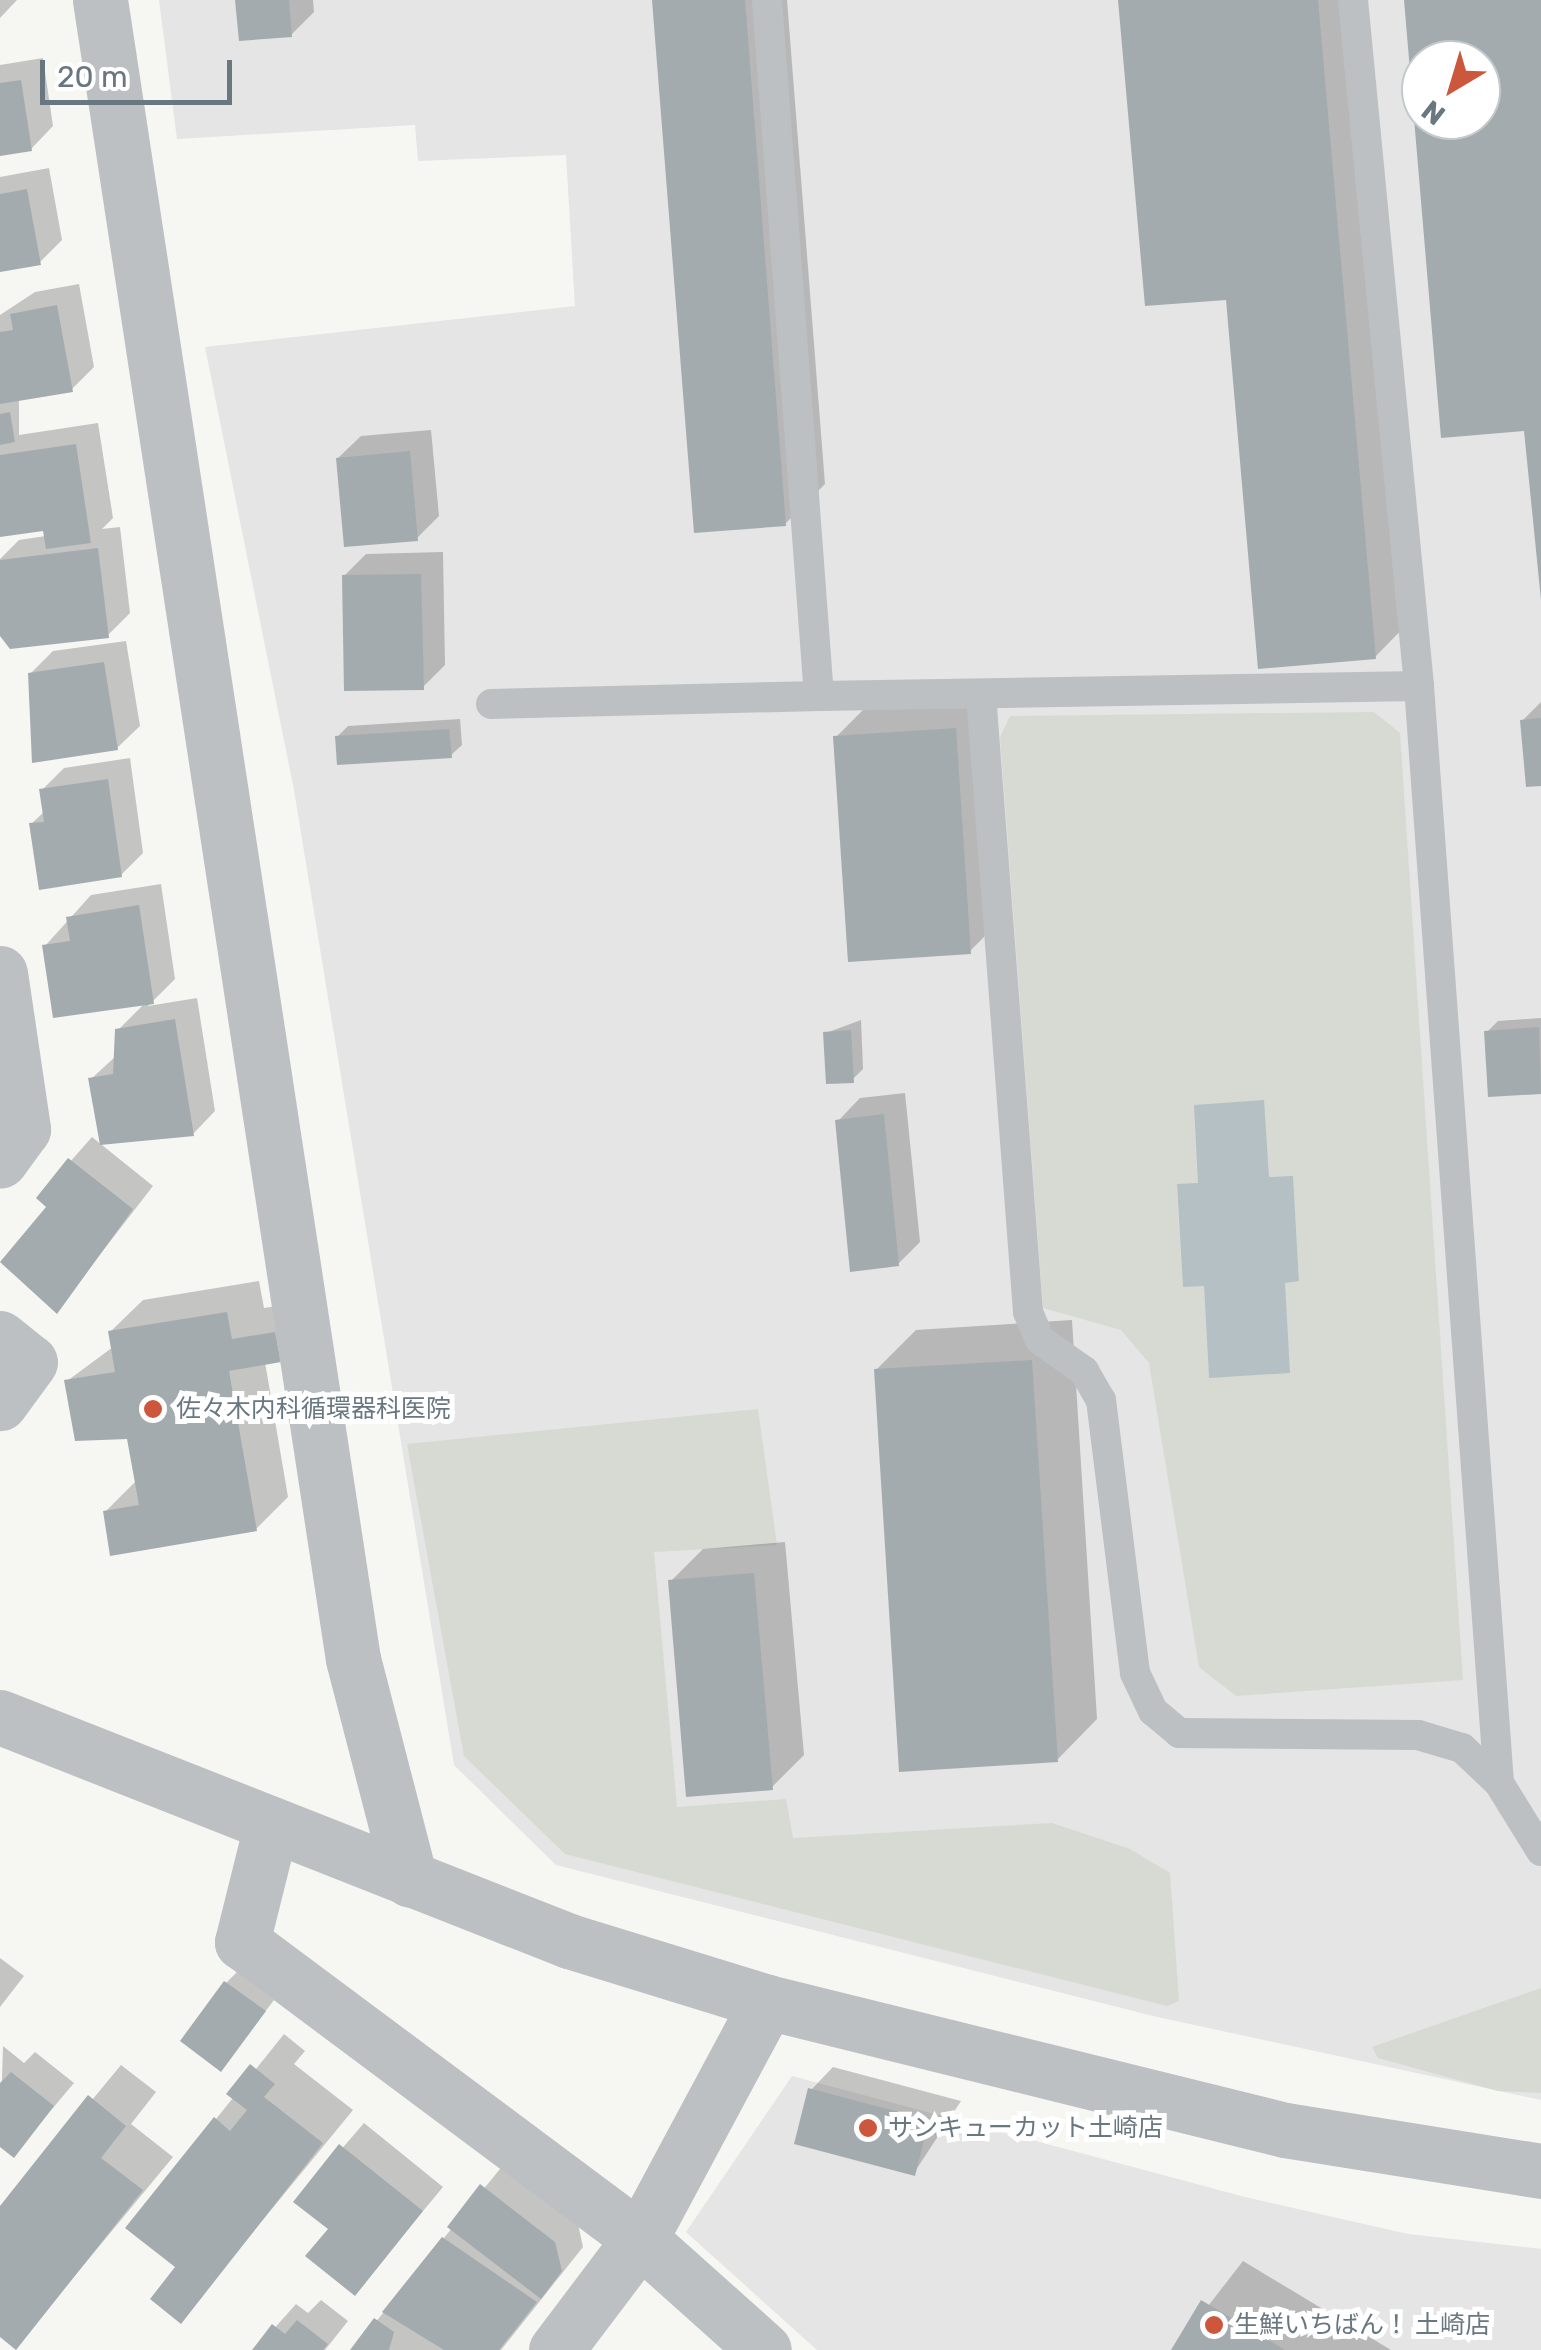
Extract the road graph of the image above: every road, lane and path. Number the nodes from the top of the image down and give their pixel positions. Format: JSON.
{"nodes":[{"id":1,"x":100,"y":0,"type":"edge"},
{"id":2,"x":767,"y":0,"type":"edge"},
{"id":3,"x":1353,"y":0,"type":"edge"},
{"id":4,"x":1420,"y":686,"type":"junction"},
{"id":5,"x":981,"y":694,"type":"junction"},
{"id":6,"x":818,"y":696,"type":"junction"},
{"id":7,"x":491,"y":704,"type":"dead end"},
{"id":8,"x":0,"y":972,"type":"edge"},
{"id":9,"x":0,"y":1161,"type":"edge"},
{"id":10,"x":0,"y":1338,"type":"edge"},
{"id":11,"x":0,"y":1403,"type":"edge"},
{"id":12,"x":0,"y":1717,"type":"edge"},
{"id":13,"x":1499,"y":1783,"type":"junction"},
{"id":14,"x":270,"y":1826,"type":"junction"},
{"id":15,"x":1541,"y":1851,"type":"edge"},
{"id":16,"x":410,"y":1880,"type":"junction"},
{"id":17,"x":767,"y":2002,"type":"junction"},
{"id":18,"x":1541,"y":2171,"type":"edge"},
{"id":19,"x":640,"y":2239,"type":"junction"},
{"id":20,"x":556,"y":2350,"type":"edge"},
{"id":21,"x":764,"y":2350,"type":"edge"}],
"edges":[{"from":1,"to":16,"type":"street"},
{"from":2,"to":6,"type":"lane"},
{"from":3,"to":4,"type":"lane"},
{"from":4,"to":5,"type":"lane"},
{"from":4,"to":13,"type":"lane"},
{"from":5,"to":6,"type":"lane"},
{"from":5,"to":13,"type":"lane"},
{"from":6,"to":7,"type":"lane"},
{"from":8,"to":9,"type":"street"},
{"from":10,"to":11,"type":"street"},
{"from":12,"to":14,"type":"street"},
{"from":13,"to":15,"type":"lane"},
{"from":14,"to":16,"type":"street"},
{"from":14,"to":19,"type":"street"},
{"from":16,"to":17,"type":"street"},
{"from":17,"to":18,"type":"street"},
{"from":17,"to":19,"type":"street"},
{"from":19,"to":20,"type":"street"},
{"from":19,"to":21,"type":"street"}]}
